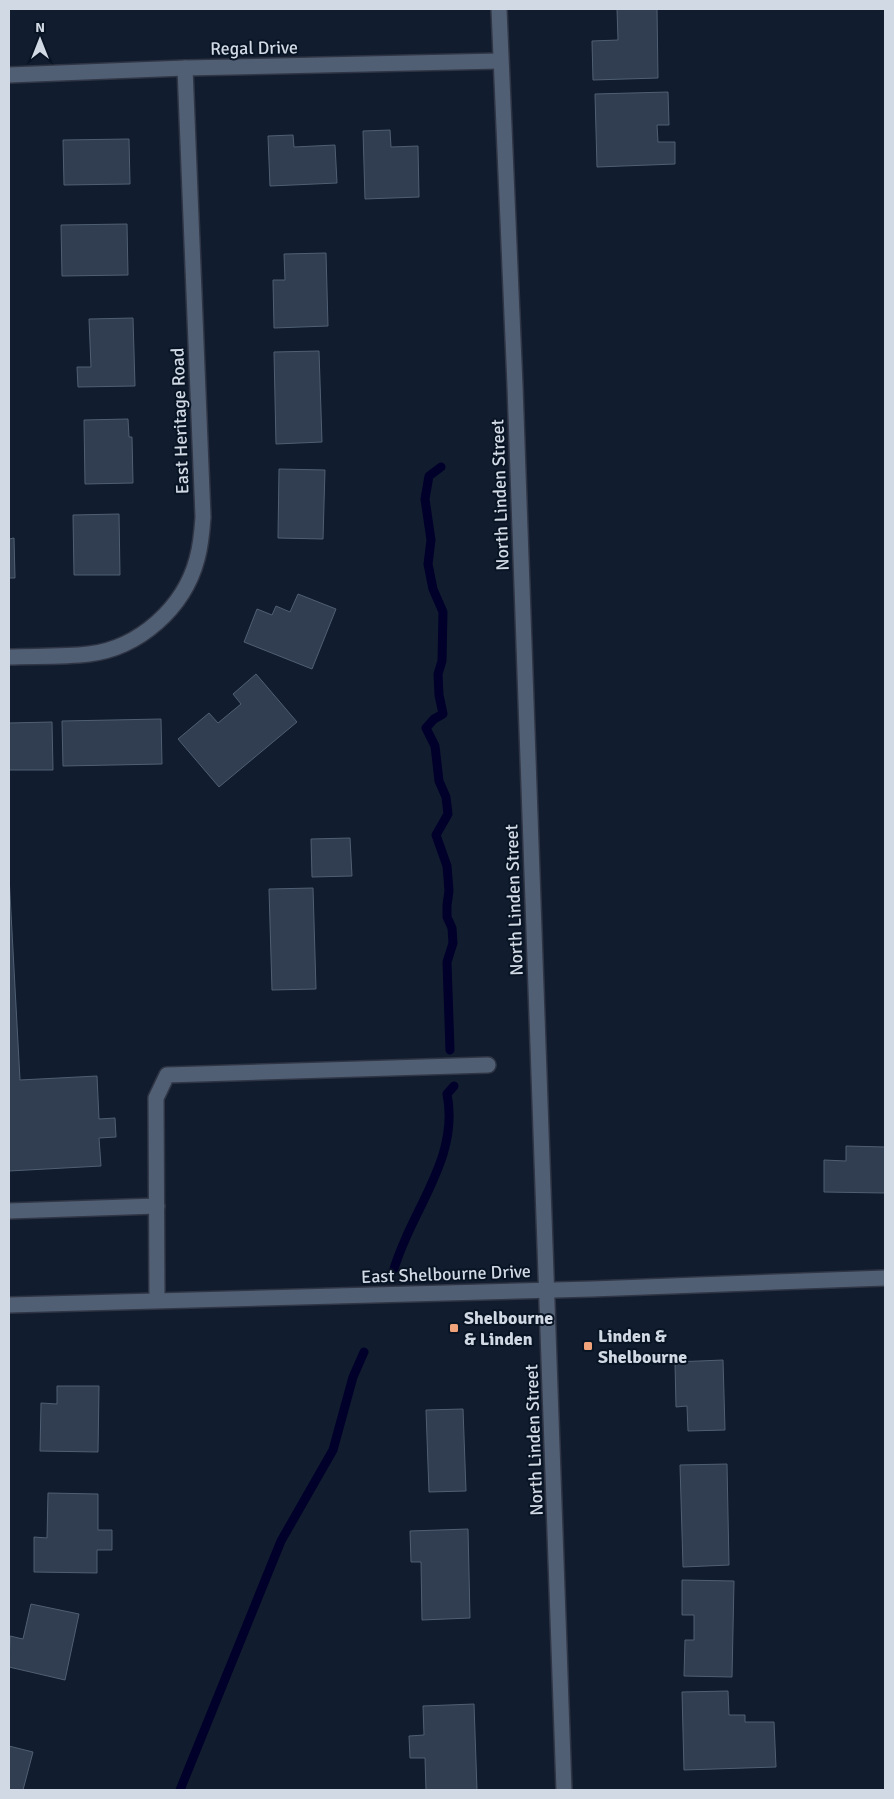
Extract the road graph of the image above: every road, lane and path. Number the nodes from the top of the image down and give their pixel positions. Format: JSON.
{"nodes":[{"id":1,"x":499,"y":9,"type":"edge"},
{"id":2,"x":500,"y":61,"type":"junction"},
{"id":3,"x":185,"y":68,"type":"junction"},
{"id":4,"x":9,"y":75,"type":"edge"},
{"id":5,"x":9,"y":657,"type":"edge"},
{"id":6,"x":488,"y":1064,"type":"dead end"},
{"id":7,"x":157,"y":1206,"type":"junction"},
{"id":8,"x":9,"y":1211,"type":"edge"},
{"id":9,"x":885,"y":1278,"type":"edge"},
{"id":10,"x":547,"y":1290,"type":"junction"},
{"id":11,"x":157,"y":1300,"type":"junction"},
{"id":12,"x":9,"y":1305,"type":"edge"},
{"id":13,"x":564,"y":1790,"type":"edge"}],
"edges":[{"from":1,"to":2,"type":"street","name":"North Linden Street"},
{"from":2,"to":3,"type":"street","name":"Regal Drive"},
{"from":2,"to":10,"type":"street","name":"North Linden Street"},
{"from":3,"to":4,"type":"street","name":"Regal Drive"},
{"from":3,"to":5,"type":"street","name":"East Heritage Road"},
{"from":6,"to":7,"type":"street"},
{"from":7,"to":8,"type":"street"},
{"from":7,"to":11,"type":"street"},
{"from":9,"to":10,"type":"street","name":"East Shelbourne Drive"},
{"from":10,"to":11,"type":"street","name":"East Shelbourne Drive"},
{"from":10,"to":13,"type":"street","name":"North Linden Street"},
{"from":11,"to":12,"type":"street","name":"East Shelbourne Drive"}]}
